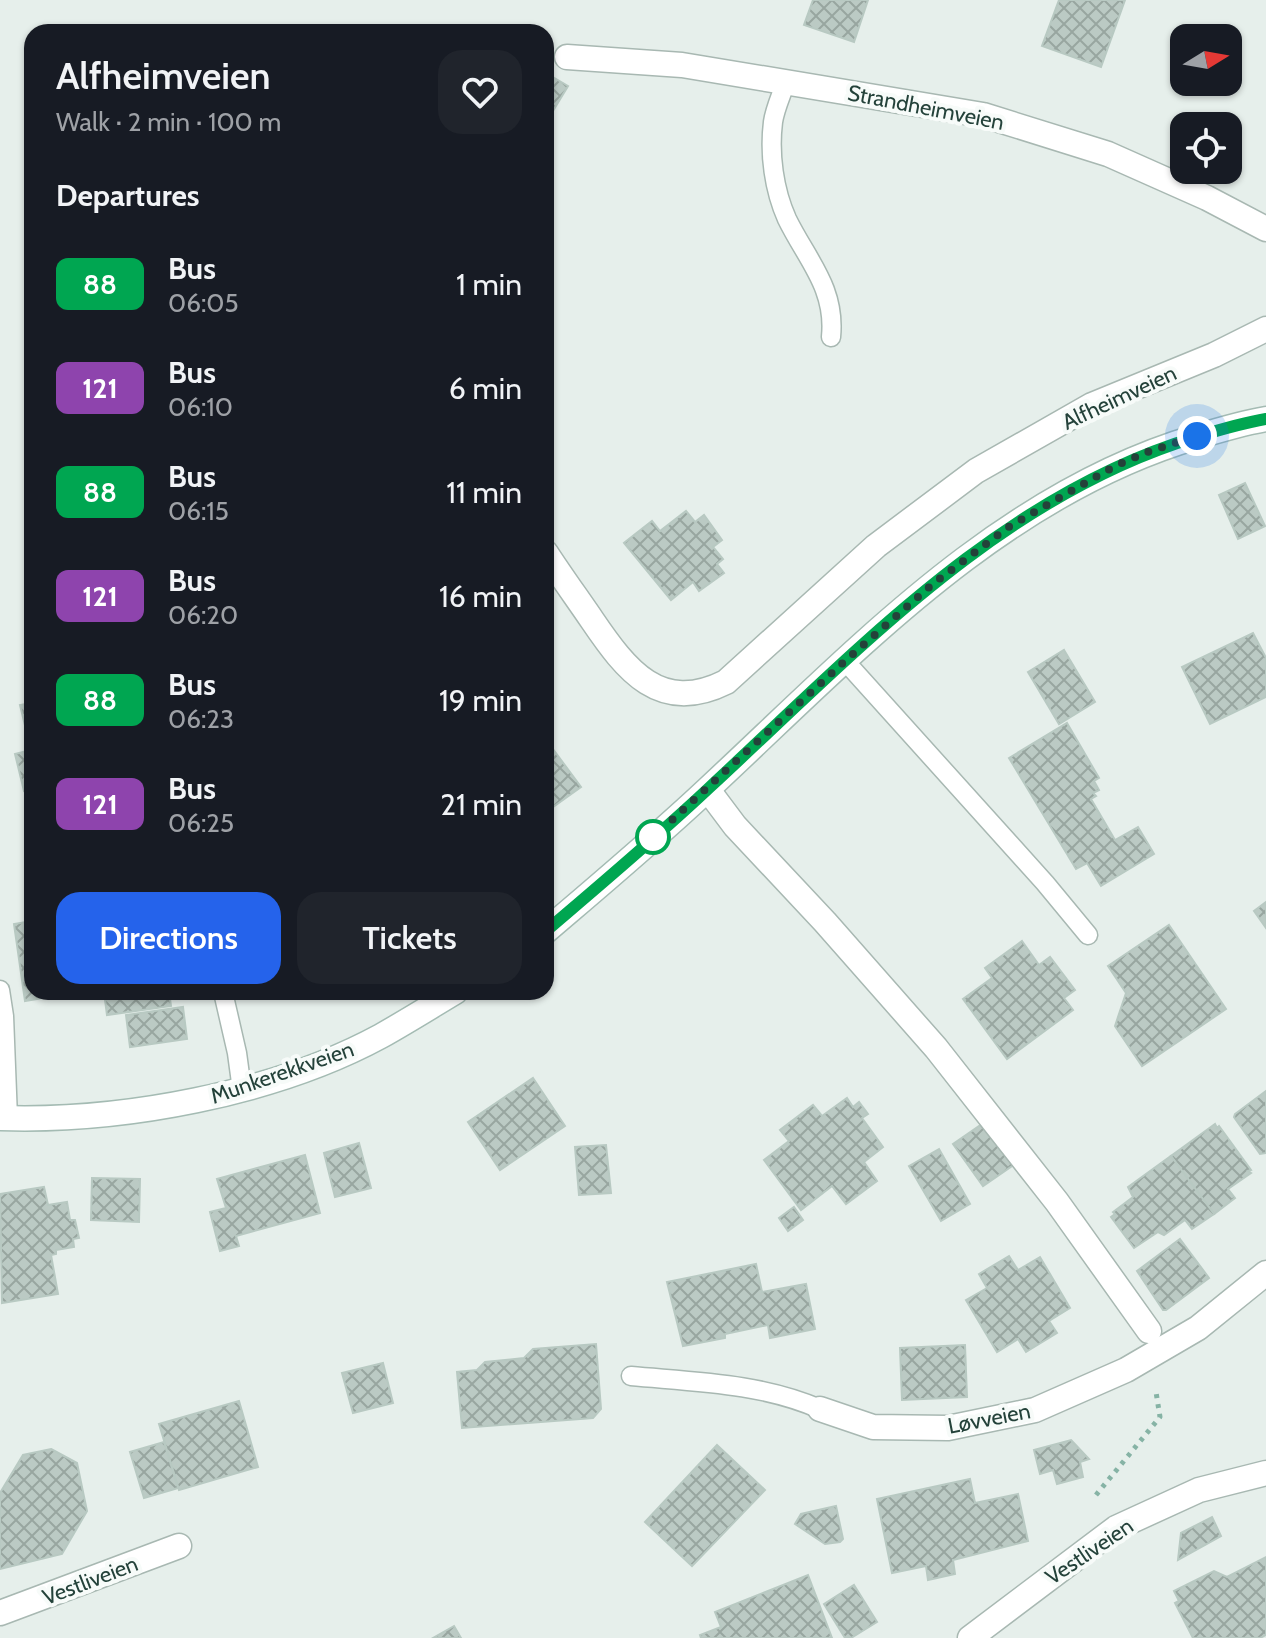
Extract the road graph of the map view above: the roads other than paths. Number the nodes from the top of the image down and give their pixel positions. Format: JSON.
{"nodes":[{"id":1,"x":567,"y":57,"type":"dead end"},
{"id":2,"x":786,"y":81,"type":"junction"},
{"id":3,"x":1266,"y":229,"type":"edge"},
{"id":4,"x":1266,"y":329,"type":"edge"},
{"id":5,"x":831,"y":337,"type":"dead end"},
{"id":6,"x":1266,"y":419,"type":"edge"},
{"id":7,"x":554,"y":565,"type":"edge"},
{"id":8,"x":845,"y":661,"type":"junction"},
{"id":9,"x":708,"y":790,"type":"junction"},
{"id":10,"x":554,"y":924,"type":"edge"},
{"id":11,"x":1088,"y":935,"type":"dead end"},
{"id":12,"x":0,"y":990,"type":"edge"},
{"id":13,"x":225,"y":1000,"type":"edge"},
{"id":14,"x":441,"y":1000,"type":"edge"},
{"id":15,"x":242,"y":1090,"type":"junction"},
{"id":16,"x":4,"y":1118,"type":"edge"},
{"id":17,"x":1266,"y":1273,"type":"edge"},
{"id":18,"x":1155,"y":1340,"type":"junction"},
{"id":19,"x":631,"y":1376,"type":"dead end"},
{"id":20,"x":820,"y":1409,"type":"joint"},
{"id":21,"x":1266,"y":1473,"type":"edge"},
{"id":22,"x":179,"y":1546,"type":"dead end"},
{"id":23,"x":0,"y":1613,"type":"edge"},
{"id":24,"x":970,"y":1638,"type":"edge"}],
"edges":[{"from":1,"to":2,"type":"street","name":"Strandheimveien"},
{"from":2,"to":3,"type":"street","name":"Strandheimveien"},
{"from":2,"to":5,"type":"lane"},
{"from":4,"to":7,"type":"street","name":"Alfheimveien"},
{"from":6,"to":8,"type":"street"},
{"from":8,"to":9,"type":"street"},
{"from":8,"to":11,"type":"lane"},
{"from":9,"to":10,"type":"street"},
{"from":9,"to":18,"type":"street"},
{"from":12,"to":16,"type":"lane"},
{"from":13,"to":15,"type":"lane"},
{"from":14,"to":15,"type":"street","name":"Munkerekkveien"},
{"from":15,"to":16,"type":"street","name":"Munkerekkveien"},
{"from":17,"to":18,"type":"street","name":"Løvveien"},
{"from":18,"to":20,"type":"street","name":"Løvveien"},
{"from":19,"to":20,"type":"lane","name":"Løvveien"},
{"from":21,"to":24,"type":"street","name":"Vestliveien"},
{"from":22,"to":23,"type":"street","name":"Vestliveien"}]}
